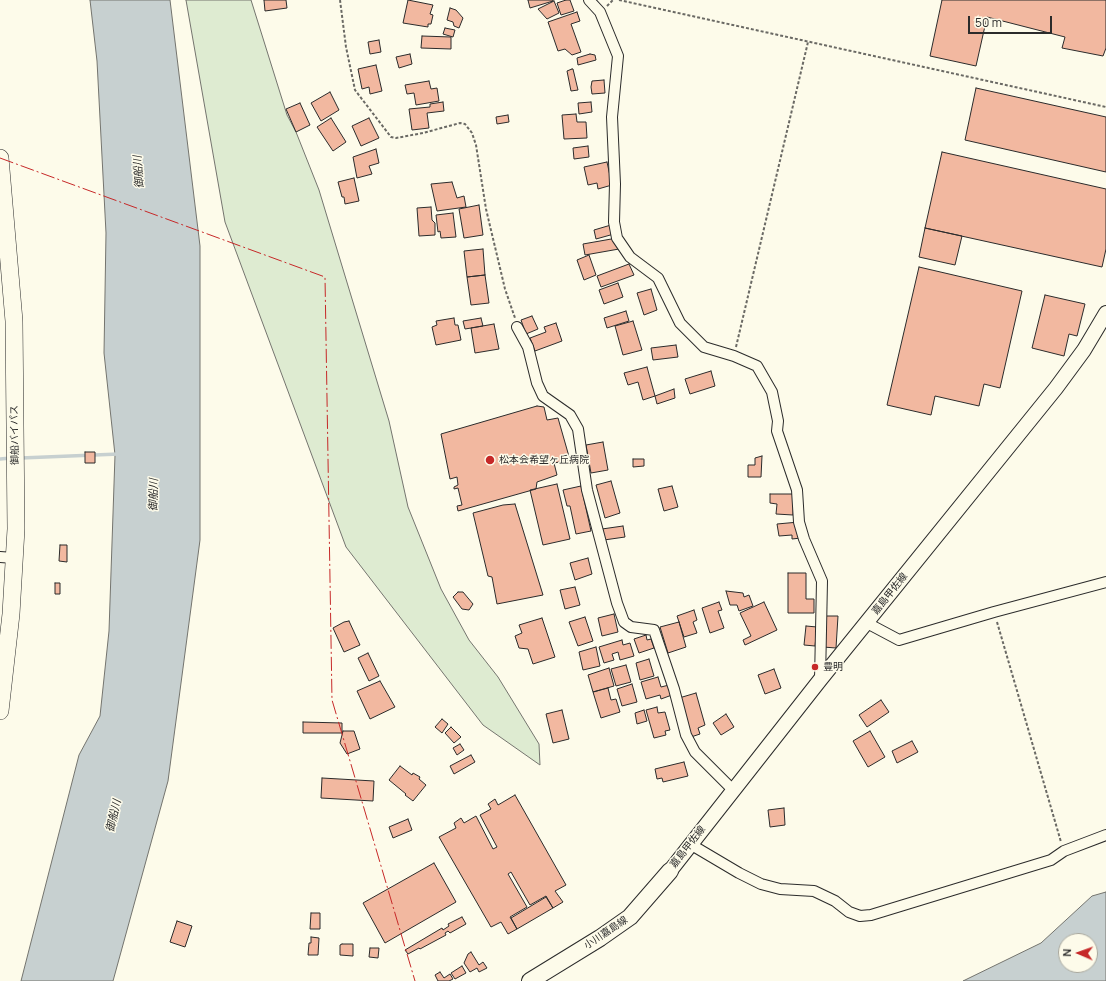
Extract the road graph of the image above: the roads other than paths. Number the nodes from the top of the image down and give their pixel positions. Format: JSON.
{"nodes":[{"id":1,"x":589,"y":0,"type":"edge"},
{"id":2,"x":0,"y":158,"type":"edge"},
{"id":3,"x":5,"y":289,"type":"edge"},
{"id":4,"x":1106,"y":313,"type":"edge"},
{"id":5,"x":518,"y":327,"type":"road end"},
{"id":6,"x":7,"y":558,"type":"edge"},
{"id":7,"x":1106,"y":582,"type":"edge"},
{"id":8,"x":867,"y":623,"type":"junction"},
{"id":9,"x":820,"y":680,"type":"junction"},
{"id":10,"x":0,"y":712,"type":"edge"},
{"id":11,"x":734,"y":790,"type":"junction"},
{"id":12,"x":1106,"y":835,"type":"edge"},
{"id":13,"x":690,"y":844,"type":"junction"},
{"id":14,"x":670,"y":871,"type":"joint"},
{"id":15,"x":530,"y":981,"type":"edge"}],
"edges":[{"from":1,"to":9,"type":"street"},
{"from":2,"to":3,"type":"highway","name":"御船バイパス"},
{"from":3,"to":6,"type":"highway","name":"御船バイパス"},
{"from":4,"to":8,"type":"main road","name":"嘉島甲佐線"},
{"from":5,"to":11,"type":"street"},
{"from":6,"to":10,"type":"highway","name":"御船バイパス"},
{"from":7,"to":8,"type":"street"},
{"from":8,"to":9,"type":"main road","name":"嘉島甲佐線"},
{"from":9,"to":11,"type":"main road","name":"嘉島甲佐線"},
{"from":11,"to":13,"type":"main road","name":"嘉島甲佐線"},
{"from":12,"to":13,"type":"street"},
{"from":13,"to":14,"type":"main road","name":"嘉島甲佐線"},
{"from":14,"to":15,"type":"main road","name":"小川嘉島線"}]}
